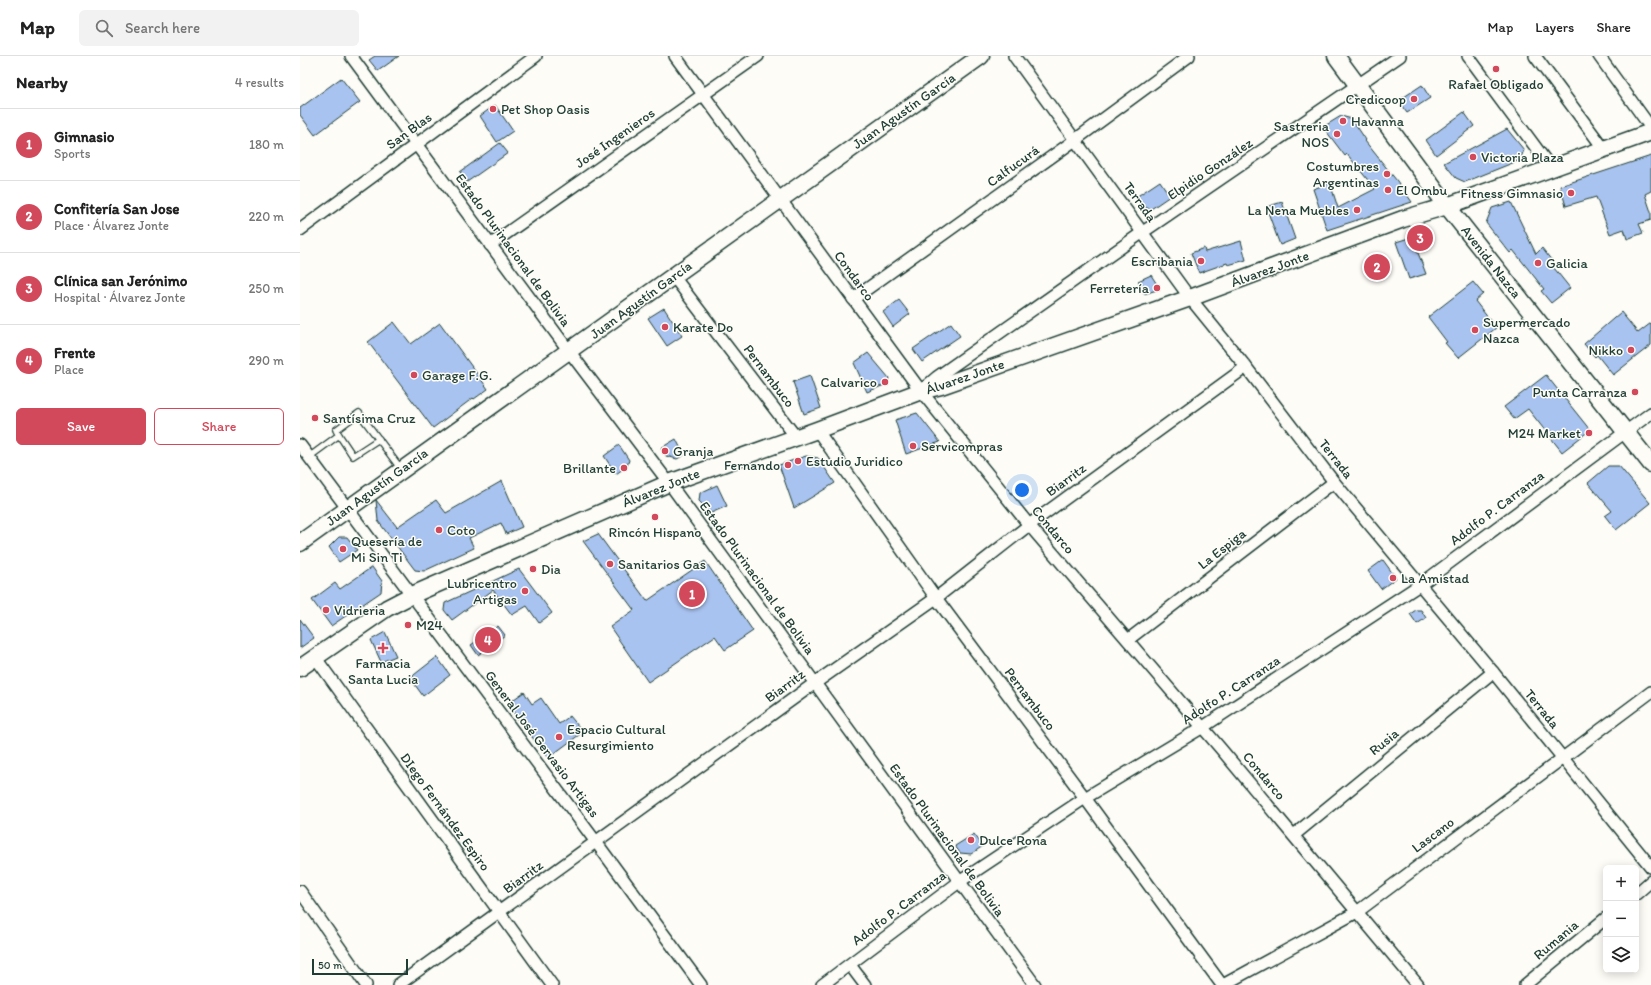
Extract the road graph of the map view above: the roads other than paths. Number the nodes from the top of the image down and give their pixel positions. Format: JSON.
{"nodes":[{"id":1,"x":351,"y":56,"type":"edge"},
{"id":2,"x":536,"y":56,"type":"edge"},
{"id":3,"x":675,"y":56,"type":"edge"},
{"id":4,"x":758,"y":56,"type":"edge"},
{"id":5,"x":981,"y":56,"type":"edge"},
{"id":6,"x":1014,"y":56,"type":"edge"},
{"id":7,"x":1189,"y":56,"type":"edge"},
{"id":8,"x":1336,"y":56,"type":"edge"},
{"id":9,"x":1400,"y":56,"type":"edge"},
{"id":10,"x":1468,"y":56,"type":"edge"},
{"id":11,"x":1535,"y":56,"type":"edge"},
{"id":12,"x":1599,"y":56,"type":"edge"},
{"id":13,"x":1358,"y":86,"type":"junction"},
{"id":14,"x":703,"y":94,"type":"junction"},
{"id":15,"x":1651,"y":128,"type":"edge"},
{"id":16,"x":1651,"y":132,"type":"edge"},
{"id":17,"x":1075,"y":140,"type":"junction"},
{"id":18,"x":416,"y":144,"type":"junction"},
{"id":19,"x":1604,"y":149,"type":"junction"},
{"id":20,"x":1551,"y":168,"type":"junction"},
{"id":21,"x":780,"y":199,"type":"junction"},
{"id":22,"x":1447,"y":206,"type":"junction"},
{"id":23,"x":300,"y":230,"type":"edge"},
{"id":24,"x":1143,"y":232,"type":"junction"},
{"id":25,"x":490,"y":245,"type":"junction"},
{"id":26,"x":674,"y":277,"type":"junction"},
{"id":27,"x":1190,"y":298,"type":"junction"},
{"id":28,"x":853,"y":299,"type":"junction"},
{"id":29,"x":569,"y":351,"type":"junction"},
{"id":30,"x":1246,"y":367,"type":"junction"},
{"id":31,"x":921,"y":391,"type":"junction"},
{"id":32,"x":1651,"y":413,"type":"edge"},
{"id":33,"x":817,"y":430,"type":"junction"},
{"id":34,"x":1625,"y":432,"type":"junction"},
{"id":35,"x":339,"y":435,"type":"junction"},
{"id":36,"x":796,"y":437,"type":"junction"},
{"id":37,"x":378,"y":439,"type":"junction"},
{"id":38,"x":300,"y":445,"type":"edge"},
{"id":39,"x":309,"y":458,"type":"junction"},
{"id":40,"x":1651,"y":464,"type":"edge"},
{"id":41,"x":401,"y":470,"type":"junction"},
{"id":42,"x":1334,"y":482,"type":"junction"},
{"id":43,"x":669,"y":483,"type":"junction"},
{"id":44,"x":346,"y":508,"type":"junction"},
{"id":45,"x":1029,"y":526,"type":"junction"},
{"id":46,"x":300,"y":543,"type":"edge"},
{"id":47,"x":1421,"y":584,"type":"junction"},
{"id":48,"x":412,"y":595,"type":"junction"},
{"id":49,"x":936,"y":598,"type":"junction"},
{"id":50,"x":1128,"y":640,"type":"junction"},
{"id":51,"x":315,"y":657,"type":"junction"},
{"id":52,"x":300,"y":668,"type":"edge"},
{"id":53,"x":1493,"y":672,"type":"junction"},
{"id":54,"x":815,"y":683,"type":"junction"},
{"id":55,"x":1651,"y":692,"type":"edge"},
{"id":56,"x":1203,"y":727,"type":"junction"},
{"id":57,"x":1562,"y":758,"type":"junction"},
{"id":58,"x":1085,"y":798,"type":"junction"},
{"id":59,"x":1294,"y":835,"type":"junction"},
{"id":60,"x":596,"y":842,"type":"junction"},
{"id":61,"x":1651,"y":866,"type":"edge"},
{"id":62,"x":1651,"y":881,"type":"edge"},
{"id":63,"x":958,"y":882,"type":"junction"},
{"id":64,"x":300,"y":890,"type":"edge"},
{"id":65,"x":1639,"y":891,"type":"edge"},
{"id":66,"x":1357,"y":912,"type":"junction"},
{"id":67,"x":499,"y":913,"type":"junction"},
{"id":68,"x":1603,"y":920,"type":"edge"},
{"id":69,"x":850,"y":965,"type":"junction"},
{"id":70,"x":366,"y":985,"type":"edge"},
{"id":71,"x":398,"y":985,"type":"edge"},
{"id":72,"x":552,"y":985,"type":"edge"},
{"id":73,"x":701,"y":985,"type":"edge"},
{"id":74,"x":822,"y":985,"type":"edge"},
{"id":75,"x":865,"y":985,"type":"edge"},
{"id":76,"x":1035,"y":985,"type":"edge"},
{"id":77,"x":1222,"y":985,"type":"edge"},
{"id":78,"x":1418,"y":985,"type":"edge"},
{"id":79,"x":1525,"y":985,"type":"edge"}],
"edges":[{"from":1,"to":18,"type":"street","name":"Estado Plurinacional de Bolivia"},
{"from":2,"to":18,"type":"street","name":"San Blas"},
{"from":3,"to":14,"type":"street","name":"Condarco"},
{"from":4,"to":14,"type":"street","name":"José Ingenieros"},
{"from":5,"to":21,"type":"street","name":"Juan Agustín García"},
{"from":6,"to":17,"type":"street","name":"Terrada"},
{"from":7,"to":17,"type":"street","name":"Calfucurá"},
{"from":8,"to":13,"type":"street","name":"Avenida Nazca"},
{"from":9,"to":13,"type":"street","name":"Elpidio González"},
{"from":10,"to":20,"type":"street"},
{"from":11,"to":19,"type":"street"},
{"from":12,"to":15,"type":"street"},
{"from":13,"to":22,"type":"street","name":"Avenida Nazca"},
{"from":13,"to":24,"type":"street","name":"Elpidio González"},
{"from":14,"to":21,"type":"street","name":"Condarco"},
{"from":14,"to":25,"type":"street","name":"José Ingenieros"},
{"from":16,"to":19,"type":"street","name":"Álvarez Jonte"},
{"from":17,"to":24,"type":"street","name":"Terrada"},
{"from":17,"to":28,"type":"street","name":"Calfucurá"},
{"from":18,"to":23,"type":"street","name":"San Blas"},
{"from":18,"to":25,"type":"street","name":"Estado Plurinacional de Bolivia"},
{"from":19,"to":20,"type":"street","name":"Álvarez Jonte"},
{"from":20,"to":22,"type":"street","name":"Álvarez Jonte"},
{"from":21,"to":26,"type":"street","name":"Juan Agustín García"},
{"from":21,"to":28,"type":"street","name":"Condarco"},
{"from":22,"to":27,"type":"street","name":"Álvarez Jonte"},
{"from":22,"to":34,"type":"street","name":"Avenida Nazca"},
{"from":24,"to":27,"type":"street","name":"Terrada"},
{"from":24,"to":31,"type":"street","name":"Elpidio González"},
{"from":25,"to":29,"type":"street","name":"Estado Plurinacional de Bolivia"},
{"from":26,"to":29,"type":"street","name":"Juan Agustín García"},
{"from":26,"to":36,"type":"street","name":"Pernambuco"},
{"from":27,"to":30,"type":"street","name":"Terrada"},
{"from":27,"to":31,"type":"street","name":"Álvarez Jonte"},
{"from":28,"to":31,"type":"street","name":"Condarco"},
{"from":29,"to":41,"type":"street","name":"Juan Agustín García"},
{"from":29,"to":43,"type":"street","name":"Estado Plurinacional de Bolivia"},
{"from":30,"to":42,"type":"street","name":"Terrada"},
{"from":30,"to":45,"type":"street","name":"Biarritz"},
{"from":31,"to":33,"type":"street","name":"Álvarez Jonte"},
{"from":31,"to":45,"type":"street","name":"Condarco"},
{"from":32,"to":34,"type":"street","name":"Adolfo P. Carranza"},
{"from":33,"to":36,"type":"street","name":"Álvarez Jonte"},
{"from":33,"to":49,"type":"street","name":"Pernambuco"},
{"from":34,"to":40,"type":"street","name":"Avenida Nazca"},
{"from":34,"to":47,"type":"street","name":"Adolfo P. Carranza"},
{"from":35,"to":37,"type":"lane"},
{"from":35,"to":37,"type":"lane"},
{"from":35,"to":39,"type":"lane"},
{"from":36,"to":43,"type":"street","name":"Álvarez Jonte"},
{"from":37,"to":41,"type":"lane"},
{"from":38,"to":39,"type":"street","name":"General José Gervasio Artigas"},
{"from":39,"to":44,"type":"street","name":"General José Gervasio Artigas"},
{"from":41,"to":44,"type":"street","name":"Juan Agustín García"},
{"from":42,"to":47,"type":"street","name":"Terrada"},
{"from":42,"to":50,"type":"street","name":"La Espiga"},
{"from":43,"to":48,"type":"street","name":"Álvarez Jonte"},
{"from":43,"to":54,"type":"street","name":"Estado Plurinacional de Bolivia"},
{"from":44,"to":46,"type":"street","name":"Juan Agustín García"},
{"from":44,"to":48,"type":"street","name":"General José Gervasio Artigas"},
{"from":45,"to":49,"type":"street","name":"Biarritz"},
{"from":45,"to":50,"type":"street","name":"Condarco"},
{"from":47,"to":53,"type":"street","name":"Terrada"},
{"from":47,"to":56,"type":"street","name":"Adolfo P. Carranza"},
{"from":48,"to":51,"type":"street","name":"Álvarez Jonte"},
{"from":48,"to":60,"type":"street","name":"General José Gervasio Artigas"},
{"from":49,"to":54,"type":"street","name":"Biarritz"},
{"from":49,"to":58,"type":"street","name":"Pernambuco"},
{"from":50,"to":56,"type":"street","name":"Condarco"},
{"from":51,"to":52,"type":"street","name":"Álvarez Jonte"},
{"from":51,"to":67,"type":"street","name":"DIego Fernández Espiro"},
{"from":53,"to":57,"type":"street","name":"Terrada"},
{"from":53,"to":59,"type":"street","name":"Rusia"},
{"from":54,"to":60,"type":"street","name":"Biarritz"},
{"from":54,"to":63,"type":"street","name":"Estado Plurinacional de Bolivia"},
{"from":55,"to":57,"type":"street","name":"Lascano"},
{"from":56,"to":58,"type":"street","name":"Adolfo P. Carranza"},
{"from":56,"to":59,"type":"street","name":"Condarco"},
{"from":57,"to":61,"type":"street","name":"Terrada"},
{"from":57,"to":66,"type":"street","name":"Lascano"},
{"from":58,"to":63,"type":"street","name":"Adolfo P. Carranza"},
{"from":58,"to":77,"type":"street","name":"Pernambuco"},
{"from":59,"to":66,"type":"street","name":"Condarco"},
{"from":60,"to":67,"type":"street","name":"Biarritz"},
{"from":60,"to":73,"type":"street","name":"General José Gervasio Artigas"},
{"from":62,"to":65,"type":"street"},
{"from":63,"to":69,"type":"street","name":"Adolfo P. Carranza"},
{"from":63,"to":76,"type":"street","name":"Estado Plurinacional de Bolivia"},
{"from":64,"to":70,"type":"street"},
{"from":66,"to":77,"type":"street","name":"Lascano"},
{"from":66,"to":78,"type":"street","name":"Condarco"},
{"from":67,"to":71,"type":"street","name":"Biarritz"},
{"from":67,"to":72,"type":"street","name":"DIego Fernández Espiro"},
{"from":68,"to":79,"type":"street","name":"Rumania"},
{"from":69,"to":74,"type":"street","name":"Adolfo P. Carranza"},
{"from":69,"to":75,"type":"street"}]}
